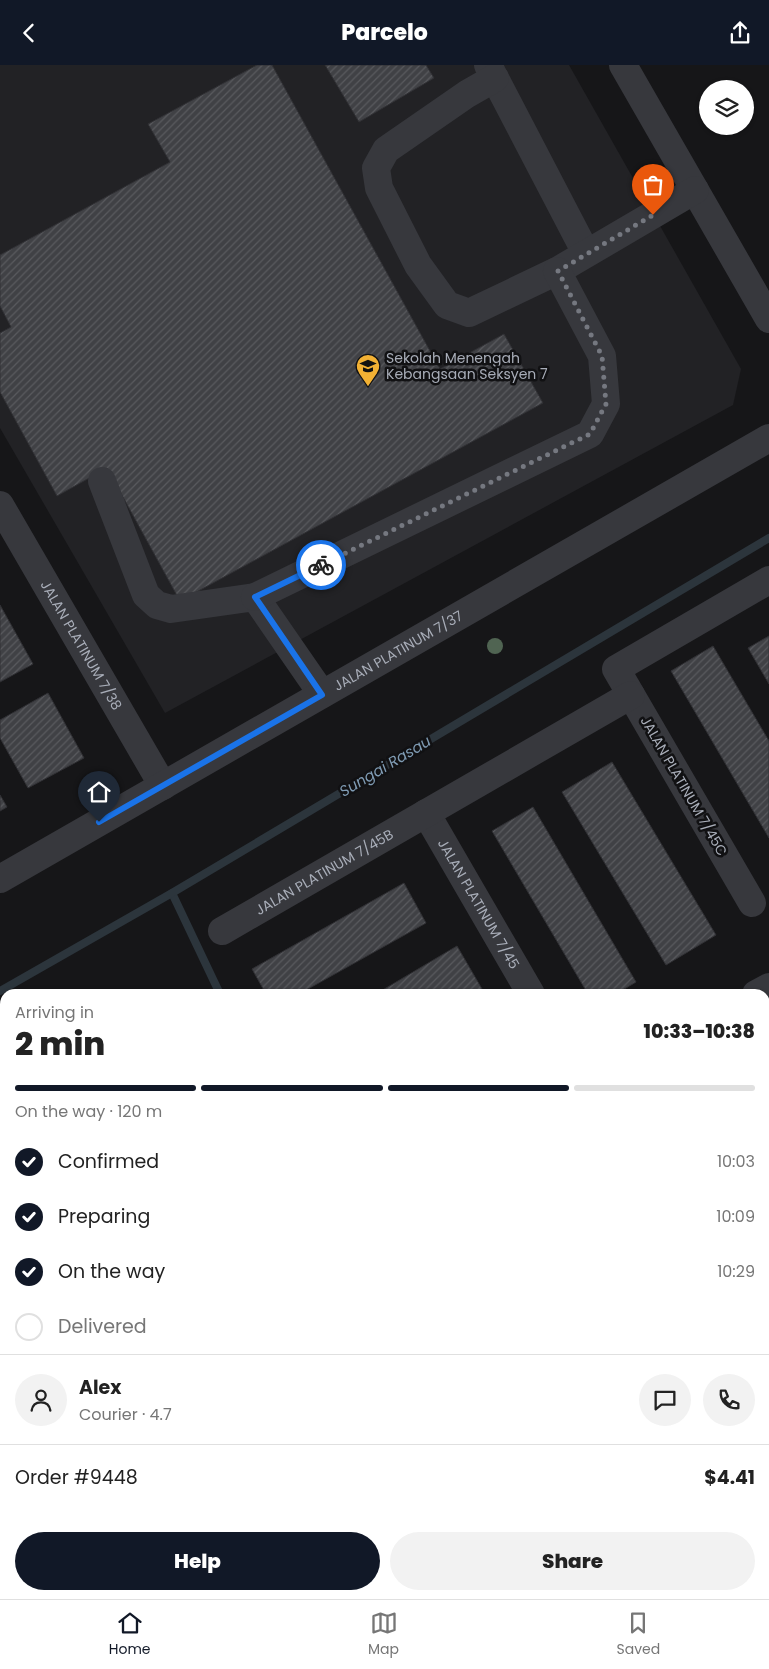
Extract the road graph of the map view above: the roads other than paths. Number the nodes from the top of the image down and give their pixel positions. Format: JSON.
{"nodes":[{"id":1,"x":623,"y":65,"type":"edge"},
{"id":2,"x":491,"y":72,"type":"edge"},
{"id":3,"x":695,"y":190,"type":"junction"},
{"id":4,"x":586,"y":253,"type":"junction"},
{"id":5,"x":558,"y":271,"type":"junction"},
{"id":6,"x":769,"y":319,"type":"edge"},
{"id":7,"x":769,"y":438,"type":"edge"},
{"id":8,"x":102,"y":481,"type":"dead end"},
{"id":9,"x":0,"y":505,"type":"edge"},
{"id":10,"x":769,"y":580,"type":"edge"},
{"id":11,"x":255,"y":597,"type":"junction"},
{"id":12,"x":322,"y":695,"type":"junction"},
{"id":13,"x":631,"y":695,"type":"junction"},
{"id":14,"x":163,"y":786,"type":"junction"},
{"id":15,"x":426,"y":813,"type":"junction"},
{"id":16,"x":0,"y":879,"type":"edge"},
{"id":17,"x":752,"y":903,"type":"dead end"},
{"id":18,"x":222,"y":931,"type":"dead end"},
{"id":19,"x":528,"y":989,"type":"edge"}],
"edges":[{"from":1,"to":3,"type":"street"},
{"from":2,"to":4,"type":"street"},
{"from":2,"to":5,"type":"street"},
{"from":3,"to":4,"type":"street"},
{"from":3,"to":6,"type":"street"},
{"from":4,"to":5,"type":"street"},
{"from":5,"to":11,"type":"street"},
{"from":7,"to":12,"type":"street","name":"JALAN PLATINUM 7/37"},
{"from":8,"to":11,"type":"street"},
{"from":9,"to":14,"type":"street","name":"JALAN PLATINUM 7/38"},
{"from":10,"to":13,"type":"street","name":"JALAN PLATINUM 7/45C"},
{"from":11,"to":12,"type":"street"},
{"from":12,"to":14,"type":"street","name":"JALAN PLATINUM 7/37"},
{"from":13,"to":15,"type":"street","name":"JALAN PLATINUM 7/45B"},
{"from":13,"to":17,"type":"street","name":"JALAN PLATINUM 7/45C"},
{"from":14,"to":16,"type":"street","name":"JALAN PLATINUM 7/37"},
{"from":15,"to":18,"type":"street","name":"JALAN PLATINUM 7/45B"},
{"from":15,"to":19,"type":"street","name":"JALAN PLATINUM 7/45"}]}
